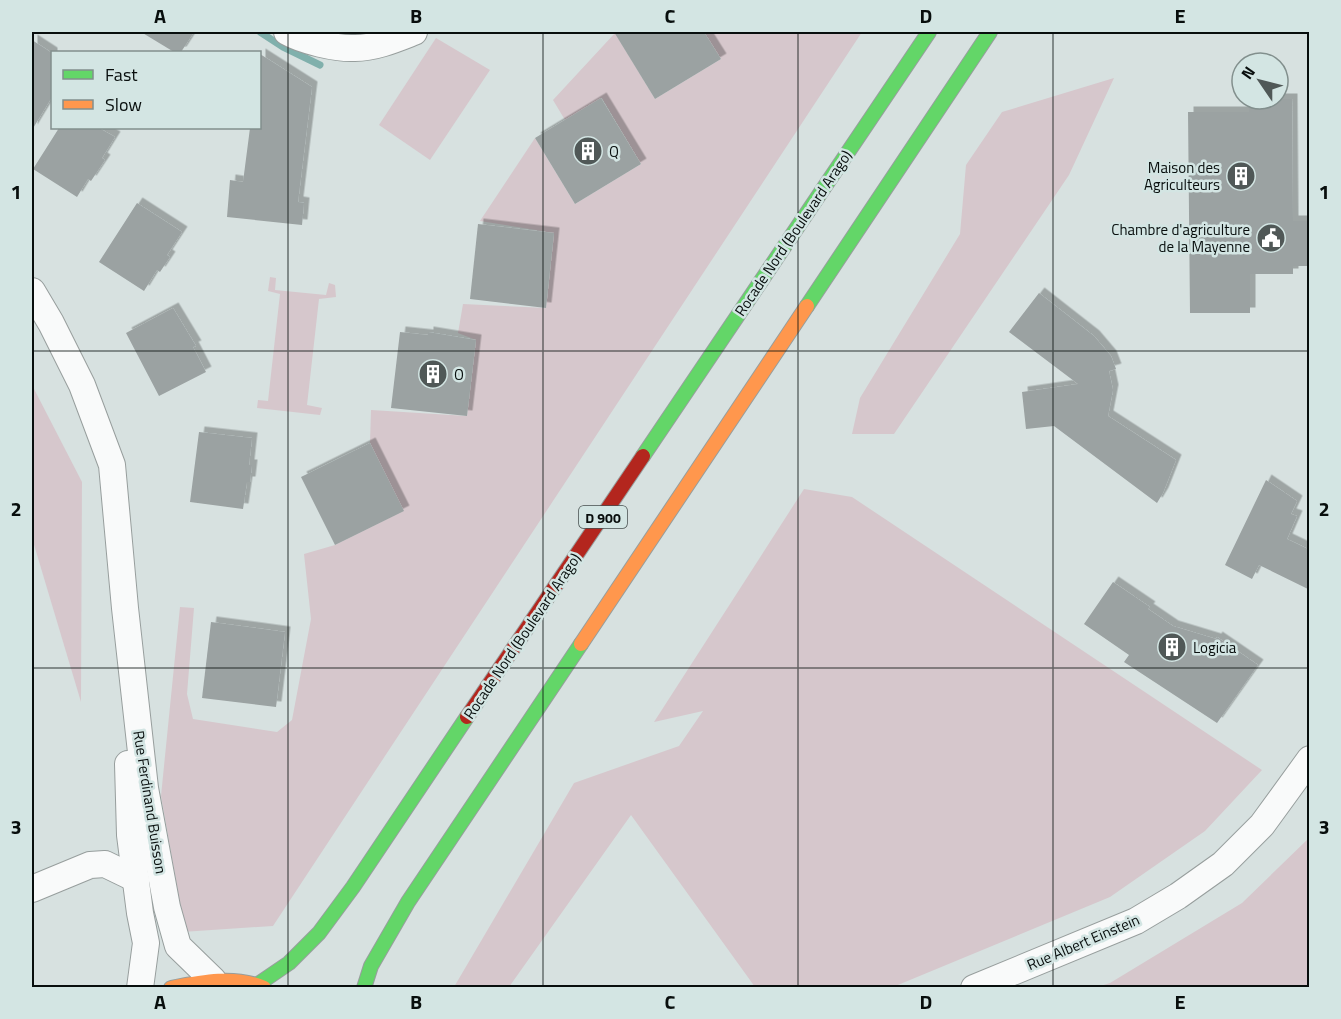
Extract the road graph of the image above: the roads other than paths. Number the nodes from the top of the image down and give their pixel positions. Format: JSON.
{"nodes":[{"id":1,"x":287,"y":32,"type":"edge"},
{"id":2,"x":414,"y":32,"type":"edge"},
{"id":3,"x":929,"y":32,"type":"edge"},
{"id":4,"x":990,"y":32,"type":"edge"},
{"id":5,"x":32,"y":291,"type":"edge"},
{"id":6,"x":125,"y":608,"type":"junction"},
{"id":7,"x":1310,"y":759,"type":"edge"},
{"id":8,"x":136,"y":879,"type":"junction"},
{"id":9,"x":32,"y":890,"type":"edge"},
{"id":10,"x":213,"y":980,"type":"junction"},
{"id":11,"x":260,"y":986,"type":"edge"},
{"id":12,"x":140,"y":987,"type":"edge"},
{"id":13,"x":171,"y":987,"type":"edge"},
{"id":14,"x":364,"y":987,"type":"edge"},
{"id":15,"x":974,"y":987,"type":"edge"}],
"edges":[{"from":1,"to":2,"type":"street"},
{"from":3,"to":11,"type":"main road","name":"Rocade Nord (Boulevard Arago)","number":"D 900"},
{"from":4,"to":14,"type":"main road"},
{"from":5,"to":6,"type":"street","name":"Rue Ferdinand Buisson"},
{"from":6,"to":8,"type":"street","name":"Rue Ferdinand Buisson"},
{"from":6,"to":10,"type":"street","name":"Rue Ferdinand Buisson"},
{"from":7,"to":15,"type":"street","name":"Rue Albert Einstein"},
{"from":8,"to":9,"type":"street"},
{"from":8,"to":12,"type":"street","name":"Rue Ferdinand Buisson"},
{"from":10,"to":11,"type":"main road"},
{"from":10,"to":13,"type":"main road"}]}
